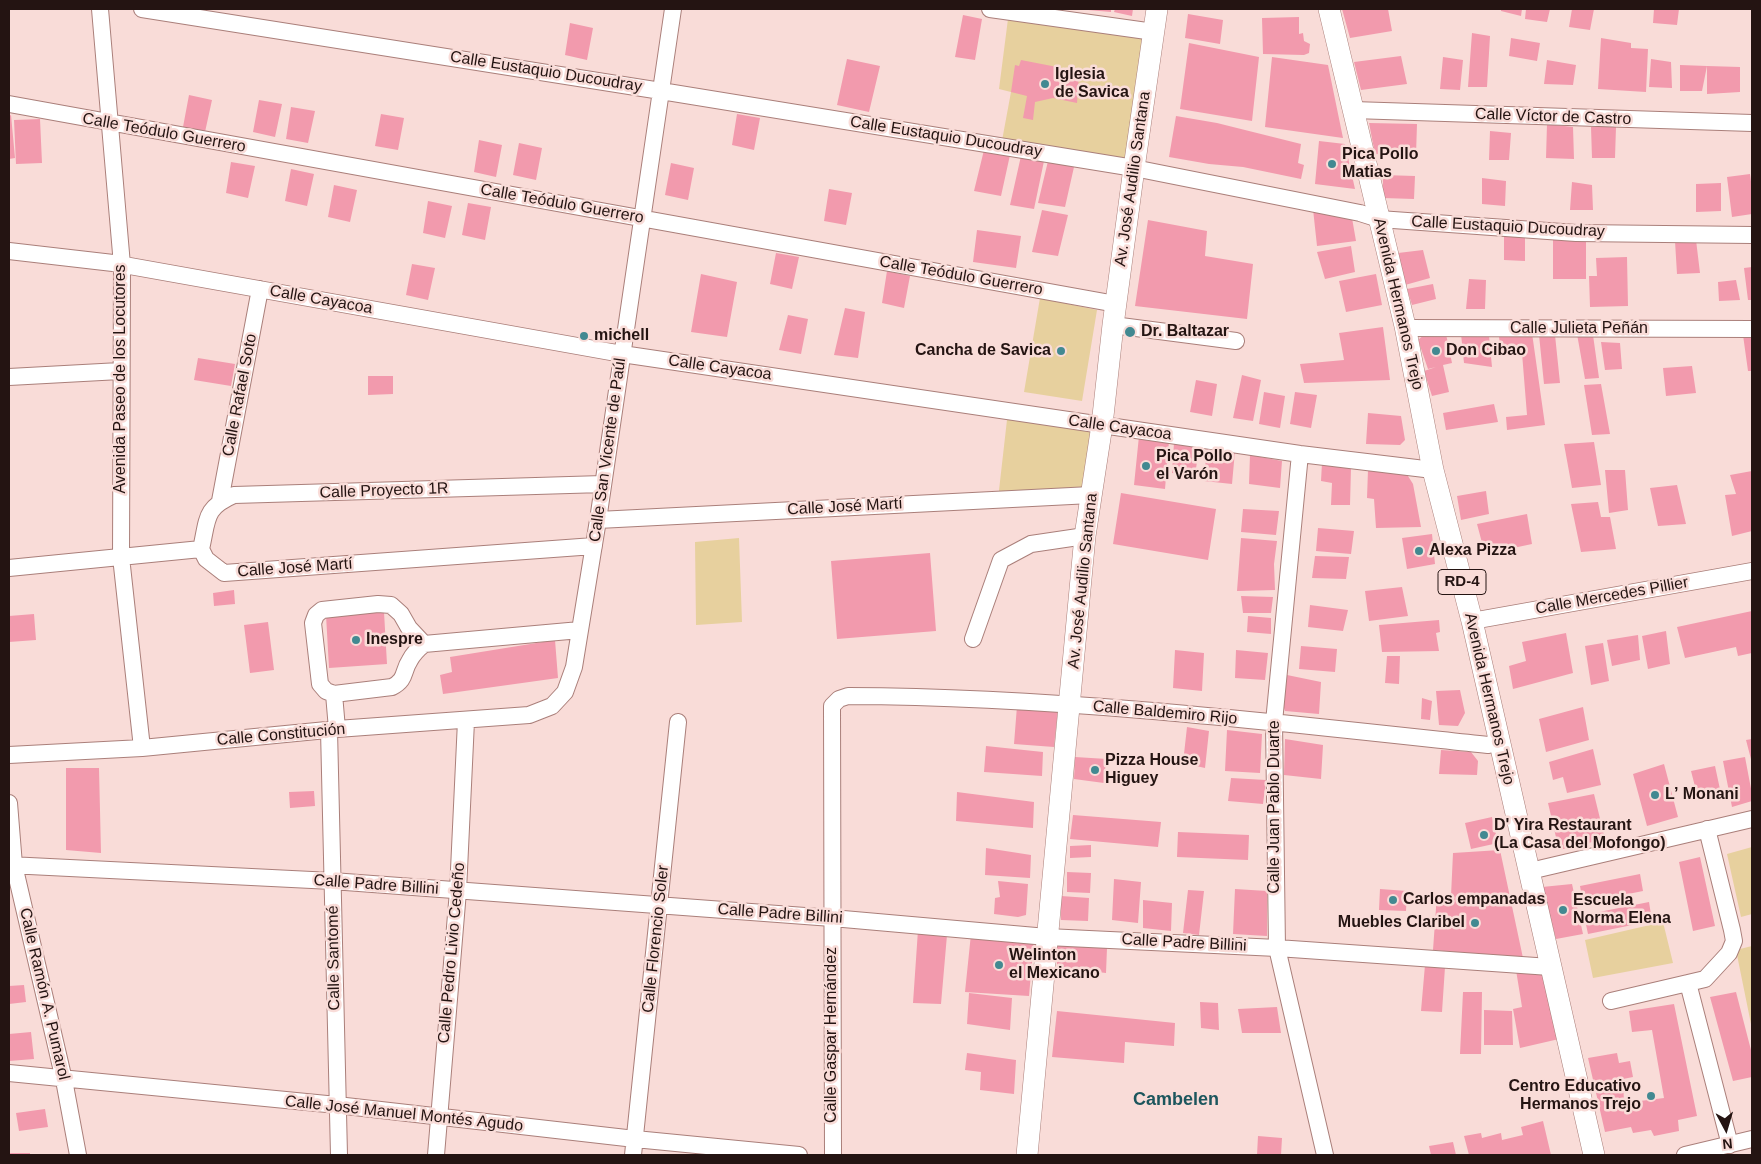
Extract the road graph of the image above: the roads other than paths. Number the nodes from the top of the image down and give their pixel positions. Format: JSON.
{"nodes":[{"id":1,"x":100,"y":9,"type":"edge"},
{"id":2,"x":142,"y":9,"type":"edge"},
{"id":3,"x":673,"y":9,"type":"edge"},
{"id":4,"x":990,"y":9,"type":"edge"},
{"id":5,"x":1158,"y":9,"type":"edge"},
{"id":6,"x":1329,"y":9,"type":"edge"},
{"id":7,"x":1154,"y":32,"type":"junction"},
{"id":8,"x":661,"y":90,"type":"junction"},
{"id":9,"x":9,"y":104,"type":"edge"},
{"id":10,"x":1353,"y":110,"type":"junction"},
{"id":11,"x":110,"y":123,"type":"junction"},
{"id":12,"x":1752,"y":123,"type":"edge"},
{"id":13,"x":1134,"y":168,"type":"junction"},
{"id":14,"x":642,"y":218,"type":"junction"},
{"id":15,"x":1379,"y":219,"type":"junction"},
{"id":16,"x":1752,"y":235,"type":"edge"},
{"id":17,"x":9,"y":251,"type":"edge"},
{"id":18,"x":122,"y":265,"type":"junction"},
{"id":19,"x":260,"y":289,"type":"junction"},
{"id":20,"x":1116,"y":304,"type":"junction"},
{"id":21,"x":1113,"y":325,"type":"junction"},
{"id":22,"x":1406,"y":328,"type":"junction"},
{"id":23,"x":1752,"y":329,"type":"edge"},
{"id":24,"x":1236,"y":341,"type":"dead end"},
{"id":25,"x":622,"y":354,"type":"junction"},
{"id":26,"x":120,"y":371,"type":"junction"},
{"id":27,"x":9,"y":377,"type":"edge"},
{"id":28,"x":1102,"y":426,"type":"junction"},
{"id":29,"x":1300,"y":454,"type":"junction"},
{"id":30,"x":1434,"y":470,"type":"junction"},
{"id":31,"x":603,"y":484,"type":"junction"},
{"id":32,"x":1092,"y":494,"type":"junction"},
{"id":33,"x":220,"y":501,"type":"junction"},
{"id":34,"x":598,"y":520,"type":"junction"},
{"id":35,"x":1086,"y":536,"type":"junction"},
{"id":36,"x":594,"y":546,"type":"junction"},
{"id":37,"x":201,"y":548,"type":"junction"},
{"id":38,"x":120,"y":557,"type":"junction"},
{"id":39,"x":9,"y":568,"type":"edge"},
{"id":40,"x":1752,"y":571,"type":"edge"},
{"id":41,"x":1472,"y":621,"type":"junction"},
{"id":42,"x":580,"y":630,"type":"junction"},
{"id":43,"x":973,"y":639,"type":"dead end"},
{"id":44,"x":424,"y":644,"type":"junction"},
{"id":45,"x":334,"y":694,"type":"junction"},
{"id":46,"x":1070,"y":705,"type":"junction"},
{"id":47,"x":552,"y":706,"type":"joint"},
{"id":48,"x":832,"y":706,"type":"joint"},
{"id":49,"x":466,"y":721,"type":"junction"},
{"id":50,"x":678,"y":722,"type":"dead end"},
{"id":51,"x":1274,"y":722,"type":"junction"},
{"id":52,"x":333,"y":730,"type":"junction"},
{"id":53,"x":1499,"y":742,"type":"junction"},
{"id":54,"x":142,"y":748,"type":"junction"},
{"id":55,"x":9,"y":755,"type":"edge"},
{"id":56,"x":9,"y":803,"type":"edge"},
{"id":57,"x":1752,"y":819,"type":"edge"},
{"id":58,"x":1707,"y":829,"type":"junction"},
{"id":59,"x":12,"y":865,"type":"edge"},
{"id":60,"x":1530,"y":871,"type":"junction"},
{"id":61,"x":332,"y":881,"type":"junction"},
{"id":62,"x":458,"y":892,"type":"junction"},
{"id":63,"x":660,"y":905,"type":"junction"},
{"id":64,"x":832,"y":918,"type":"junction"},
{"id":65,"x":1047,"y":937,"type":"junction"},
{"id":66,"x":1276,"y":948,"type":"junction"},
{"id":67,"x":1550,"y":967,"type":"junction"},
{"id":68,"x":1688,"y":983,"type":"junction"},
{"id":69,"x":1610,"y":1001,"type":"dead end"},
{"id":70,"x":9,"y":1073,"type":"edge"},
{"id":71,"x":64,"y":1080,"type":"junction"},
{"id":72,"x":338,"y":1105,"type":"junction"},
{"id":73,"x":438,"y":1118,"type":"junction"},
{"id":74,"x":1752,"y":1139,"type":"edge"},
{"id":75,"x":1730,"y":1144,"type":"junction"},
{"id":76,"x":634,"y":1147,"type":"edge"},
{"id":77,"x":78,"y":1155,"type":"edge"},
{"id":78,"x":339,"y":1155,"type":"edge"},
{"id":79,"x":436,"y":1155,"type":"edge"},
{"id":80,"x":799,"y":1155,"type":"edge"},
{"id":81,"x":833,"y":1155,"type":"edge"},
{"id":82,"x":1027,"y":1155,"type":"edge"},
{"id":83,"x":1325,"y":1155,"type":"edge"},
{"id":84,"x":1594,"y":1155,"type":"edge"},
{"id":85,"x":1686,"y":1155,"type":"edge"}],
"edges":[{"from":1,"to":11,"type":"street","name":"Avenida Paseo de los Locutores"},
{"from":2,"to":8,"type":"street","name":"Calle Eustaquio Ducoudray"},
{"from":3,"to":8,"type":"street","name":"Calle San Vicente de Paúl"},
{"from":4,"to":7,"type":"street"},
{"from":5,"to":7,"type":"main road","name":"Av. José Audilio Santana"},
{"from":6,"to":10,"type":"main road","name":"Avenida Hermanos Trejo","number":"RD-4"},
{"from":7,"to":13,"type":"main road","name":"Av. José Audilio Santana"},
{"from":8,"to":13,"type":"street","name":"Calle Eustaquio Ducoudray"},
{"from":8,"to":14,"type":"street","name":"Calle San Vicente de Paúl"},
{"from":9,"to":11,"type":"street","name":"Calle Teódulo Guerrero"},
{"from":10,"to":12,"type":"street","name":"Calle Víctor de Castro"},
{"from":10,"to":15,"type":"main road","name":"Avenida Hermanos Trejo","number":"RD-4"},
{"from":11,"to":14,"type":"street","name":"Calle Teódulo Guerrero"},
{"from":11,"to":18,"type":"street","name":"Avenida Paseo de los Locutores"},
{"from":13,"to":15,"type":"street","name":"Calle Eustaquio Ducoudray"},
{"from":13,"to":20,"type":"main road","name":"Av. José Audilio Santana"},
{"from":14,"to":20,"type":"street","name":"Calle Teódulo Guerrero"},
{"from":14,"to":25,"type":"street","name":"Calle San Vicente de Paúl"},
{"from":15,"to":16,"type":"street","name":"Calle Eustaquio Ducoudray"},
{"from":15,"to":22,"type":"main road","name":"Avenida Hermanos Trejo","number":"RD-4"},
{"from":17,"to":18,"type":"street","name":"Calle Cayacoa"},
{"from":18,"to":19,"type":"street","name":"Calle Cayacoa"},
{"from":18,"to":26,"type":"street","name":"Avenida Paseo de los Locutores"},
{"from":19,"to":25,"type":"street","name":"Calle Cayacoa"},
{"from":19,"to":33,"type":"street","name":"Calle Rafael Soto"},
{"from":20,"to":21,"type":"main road","name":"Av. José Audilio Santana"},
{"from":21,"to":24,"type":"street"},
{"from":21,"to":28,"type":"main road","name":"Av. José Audilio Santana"},
{"from":22,"to":23,"type":"street","name":"Calle Julieta Peñán"},
{"from":22,"to":30,"type":"main road","name":"Avenida Hermanos Trejo","number":"RD-4"},
{"from":25,"to":28,"type":"street","name":"Calle Cayacoa"},
{"from":25,"to":31,"type":"street","name":"Calle San Vicente de Paúl"},
{"from":26,"to":27,"type":"street"},
{"from":26,"to":38,"type":"street","name":"Avenida Paseo de los Locutores"},
{"from":28,"to":29,"type":"street","name":"Calle Cayacoa"},
{"from":28,"to":32,"type":"main road","name":"Av. José Audilio Santana"},
{"from":29,"to":30,"type":"street","name":"Calle Cayacoa"},
{"from":29,"to":51,"type":"street","name":"Calle Juan Pablo Duarte"},
{"from":30,"to":41,"type":"main road","name":"Avenida Hermanos Trejo","number":"RD-4"},
{"from":31,"to":33,"type":"street","name":"Calle Proyecto 1R"},
{"from":31,"to":34,"type":"street","name":"Calle San Vicente de Paúl"},
{"from":32,"to":34,"type":"street","name":"Calle José Martí"},
{"from":32,"to":35,"type":"main road","name":"Av. José Audilio Santana"},
{"from":33,"to":37,"type":"street"},
{"from":34,"to":36,"type":"street","name":"Calle San Vicente de Paúl"},
{"from":35,"to":43,"type":"street"},
{"from":35,"to":46,"type":"main road","name":"Av. José Audilio Santana"},
{"from":36,"to":37,"type":"street","name":"Calle José Martí"},
{"from":36,"to":42,"type":"street","name":"Calle San Vicente de Paúl"},
{"from":37,"to":38,"type":"street"},
{"from":38,"to":39,"type":"street"},
{"from":38,"to":54,"type":"street","name":"Avenida Paseo de los Locutores"},
{"from":40,"to":41,"type":"street","name":"Calle Mercedes Pillier"},
{"from":41,"to":53,"type":"main road","name":"Avenida Hermanos Trejo","number":"RD-4"},
{"from":42,"to":44,"type":"street"},
{"from":42,"to":47,"type":"street","name":"Calle San Vicente de Paúl"},
{"from":44,"to":45,"type":"street"},
{"from":44,"to":45,"type":"street"},
{"from":45,"to":52,"type":"street","name":"Calle Santomé"},
{"from":46,"to":48,"type":"street","name":"Calle Baldemiro Rijo"},
{"from":46,"to":51,"type":"street","name":"Calle Baldemiro Rijo"},
{"from":46,"to":65,"type":"main road","name":"Av. José Audilio Santana"},
{"from":47,"to":49,"type":"street","name":"Calle Constitución"},
{"from":48,"to":64,"type":"street","name":"Calle Gaspar Hernández"},
{"from":49,"to":52,"type":"street","name":"Calle Constitución"},
{"from":49,"to":62,"type":"street","name":"Calle Pedro Livio Cedeño"},
{"from":50,"to":63,"type":"street","name":"Calle Florencio Soler"},
{"from":51,"to":53,"type":"street","name":"Calle Baldemiro Rijo"},
{"from":51,"to":66,"type":"street","name":"Calle Juan Pablo Duarte"},
{"from":52,"to":54,"type":"street","name":"Calle Constitución"},
{"from":52,"to":61,"type":"street","name":"Calle Santomé"},
{"from":53,"to":60,"type":"main road","name":"Avenida Hermanos Trejo","number":"RD-4"},
{"from":54,"to":55,"type":"street","name":"Calle Constitución"},
{"from":56,"to":59,"type":"street","name":"Calle Ramón A. Pumarol"},
{"from":57,"to":58,"type":"street"},
{"from":58,"to":60,"type":"street"},
{"from":58,"to":68,"type":"street"},
{"from":59,"to":61,"type":"street","name":"Calle Padre Billini"},
{"from":59,"to":71,"type":"street","name":"Calle Ramón A. Pumarol"},
{"from":60,"to":67,"type":"main road","name":"Avenida Hermanos Trejo","number":"RD-4"},
{"from":61,"to":62,"type":"street","name":"Calle Padre Billini"},
{"from":61,"to":72,"type":"street","name":"Calle Santomé"},
{"from":62,"to":63,"type":"street","name":"Calle Padre Billini"},
{"from":62,"to":73,"type":"street","name":"Calle Pedro Livio Cedeño"},
{"from":63,"to":64,"type":"street","name":"Calle Padre Billini"},
{"from":63,"to":76,"type":"street","name":"Calle Florencio Soler"},
{"from":64,"to":65,"type":"street","name":"Calle Padre Billini"},
{"from":64,"to":81,"type":"street","name":"Calle Gaspar Hernández"},
{"from":65,"to":66,"type":"street","name":"Calle Padre Billini"},
{"from":65,"to":82,"type":"main road","name":"Av. José Audilio Santana"},
{"from":66,"to":67,"type":"street","name":"Calle Padre Billini"},
{"from":66,"to":83,"type":"street","name":"Calle Juan Pablo Duarte"},
{"from":67,"to":84,"type":"main road","name":"Avenida Hermanos Trejo","number":"RD-4"},
{"from":68,"to":69,"type":"street"},
{"from":68,"to":75,"type":"street"},
{"from":70,"to":71,"type":"street","name":"Calle José Manuel Montés Agudo"},
{"from":71,"to":72,"type":"street","name":"Calle José Manuel Montés Agudo"},
{"from":71,"to":77,"type":"street","name":"Calle Ramón A. Pumarol"},
{"from":72,"to":73,"type":"street","name":"Calle José Manuel Montés Agudo"},
{"from":72,"to":78,"type":"street","name":"Calle Santomé"},
{"from":73,"to":76,"type":"street","name":"Calle José Manuel Montés Agudo"},
{"from":73,"to":79,"type":"street","name":"Calle Pedro Livio Cedeño"},
{"from":74,"to":75,"type":"street"},
{"from":75,"to":85,"type":"street"},
{"from":76,"to":80,"type":"street","name":"Calle José Manuel Montés Agudo"}]}
